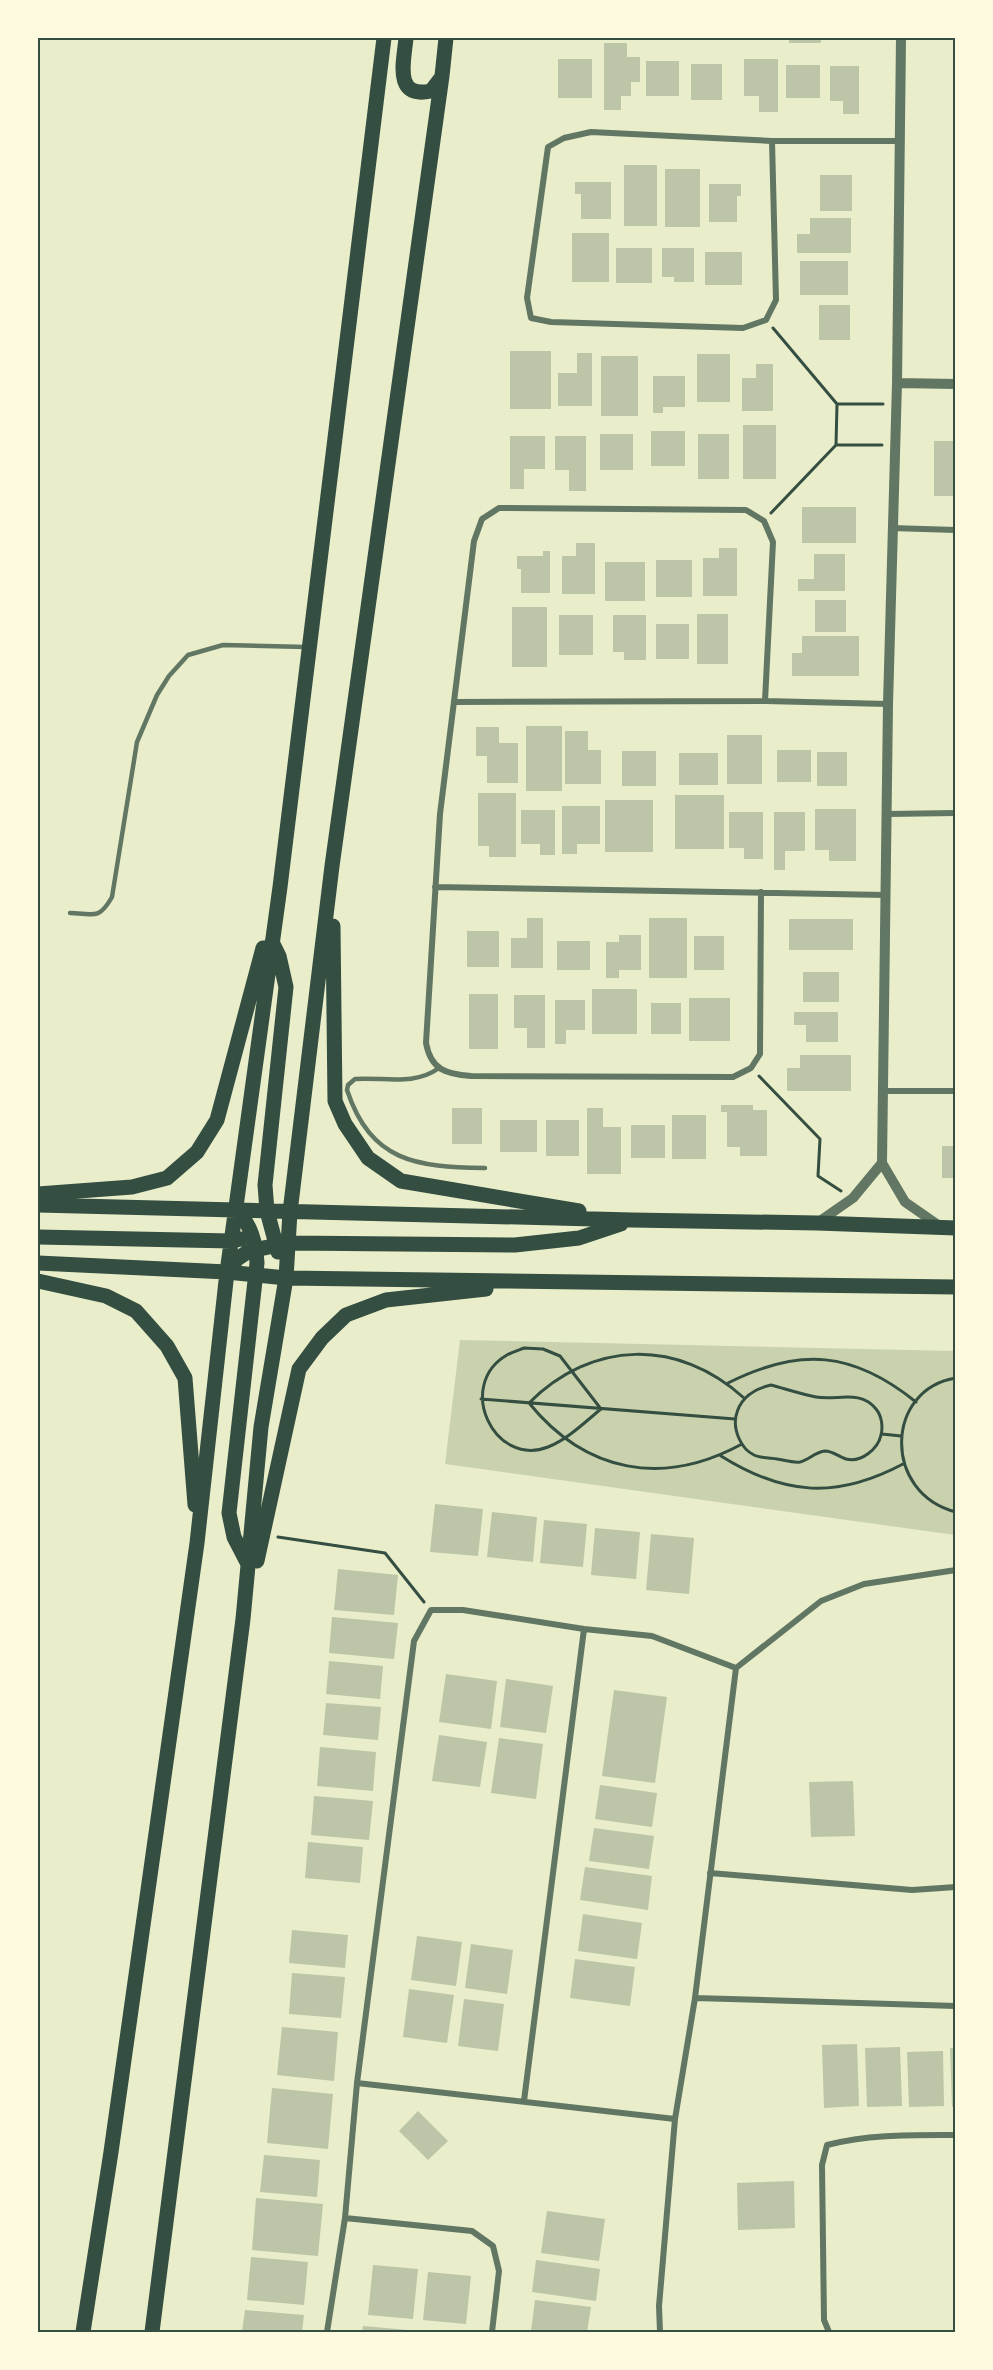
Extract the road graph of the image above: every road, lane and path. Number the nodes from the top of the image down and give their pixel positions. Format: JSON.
{"nodes":[{"id":1,"x":384,"y":38,"type":"edge"},
{"id":2,"x":406,"y":38,"type":"edge"},
{"id":3,"x":446,"y":38,"type":"edge"},
{"id":4,"x":901,"y":38,"type":"edge"},
{"id":5,"x":442,"y":76,"type":"junction"},
{"id":6,"x":772,"y":141,"type":"junction"},
{"id":7,"x":900,"y":141,"type":"junction"},
{"id":8,"x":766,"y":320,"type":"junction"},
{"id":9,"x":897,"y":383,"type":"junction"},
{"id":10,"x":956,"y":384,"type":"edge"},
{"id":11,"x":837,"y":404,"type":"junction"},
{"id":12,"x":896,"y":404,"type":"junction"},
{"id":13,"x":836,"y":445,"type":"junction"},
{"id":14,"x":895,"y":445,"type":"junction"},
{"id":15,"x":764,"y":521,"type":"junction"},
{"id":16,"x":891,"y":528,"type":"junction"},
{"id":17,"x":956,"y":530,"type":"edge"},
{"id":18,"x":309,"y":648,"type":"junction"},
{"id":19,"x":765,"y":701,"type":"junction"},
{"id":20,"x":455,"y":702,"type":"junction"},
{"id":21,"x":888,"y":704,"type":"junction"},
{"id":22,"x":956,"y":813,"type":"edge"},
{"id":23,"x":887,"y":814,"type":"junction"},
{"id":24,"x":332,"y":866,"type":"junction"},
{"id":25,"x":279,"y":887,"type":"junction"},
{"id":26,"x":435,"y":887,"type":"junction"},
{"id":27,"x":761,"y":892,"type":"junction"},
{"id":28,"x":886,"y":895,"type":"junction"},
{"id":29,"x":70,"y":913,"type":"dead end"},
{"id":30,"x":272,"y":942,"type":"junction"},
{"id":31,"x":439,"y":1068,"type":"junction"},
{"id":32,"x":751,"y":1068,"type":"junction"},
{"id":33,"x":884,"y":1091,"type":"junction"},
{"id":34,"x":956,"y":1091,"type":"edge"},
{"id":35,"x":882,"y":1163,"type":"junction"},
{"id":36,"x":485,"y":1168,"type":"dead end"},
{"id":37,"x":38,"y":1194,"type":"edge"},
{"id":38,"x":853,"y":1198,"type":"junction"},
{"id":39,"x":38,"y":1205,"type":"edge"},
{"id":40,"x":237,"y":1209,"type":"junction"},
{"id":41,"x":267,"y":1211,"type":"junction"},
{"id":42,"x":290,"y":1212,"type":"junction"},
{"id":43,"x":632,"y":1220,"type":"junction"},
{"id":44,"x":817,"y":1223,"type":"junction"},
{"id":45,"x":271,"y":1228,"type":"junction"},
{"id":46,"x":948,"y":1228,"type":"edge"},
{"id":47,"x":38,"y":1237,"type":"edge"},
{"id":48,"x":232,"y":1241,"type":"junction"},
{"id":49,"x":255,"y":1243,"type":"junction"},
{"id":50,"x":282,"y":1244,"type":"junction"},
{"id":51,"x":38,"y":1263,"type":"edge"},
{"id":52,"x":227,"y":1272,"type":"junction"},
{"id":53,"x":256,"y":1274,"type":"junction"},
{"id":54,"x":286,"y":1278,"type":"junction"},
{"id":55,"x":38,"y":1281,"type":"edge"},
{"id":56,"x":550,"y":1281,"type":"junction"},
{"id":57,"x":956,"y":1287,"type":"edge"},
{"id":58,"x":571,"y":1370,"type":"junction"},
{"id":59,"x":956,"y":1378,"type":"edge"},
{"id":60,"x":728,"y":1383,"type":"junction"},
{"id":61,"x":744,"y":1398,"type":"junction"},
{"id":62,"x":481,"y":1399,"type":"junction"},
{"id":63,"x":916,"y":1402,"type":"junction"},
{"id":64,"x":529,"y":1403,"type":"junction"},
{"id":65,"x":601,"y":1409,"type":"junction"},
{"id":66,"x":735,"y":1419,"type":"junction"},
{"id":67,"x":882,"y":1434,"type":"junction"},
{"id":68,"x":901,"y":1436,"type":"junction"},
{"id":69,"x":564,"y":1439,"type":"junction"},
{"id":70,"x":742,"y":1444,"type":"junction"},
{"id":71,"x":721,"y":1456,"type":"junction"},
{"id":72,"x":903,"y":1464,"type":"junction"},
{"id":73,"x":956,"y":1512,"type":"edge"},
{"id":74,"x":262,"y":1534,"type":"junction"},
{"id":75,"x":197,"y":1543,"type":"junction"},
{"id":76,"x":248,"y":1565,"type":"junction"},
{"id":77,"x":956,"y":1570,"type":"edge"},
{"id":78,"x":431,"y":1610,"type":"junction"},
{"id":79,"x":243,"y":1619,"type":"junction"},
{"id":80,"x":584,"y":1629,"type":"junction"},
{"id":81,"x":736,"y":1668,"type":"junction"},
{"id":82,"x":710,"y":1873,"type":"junction"},
{"id":83,"x":956,"y":1887,"type":"edge"},
{"id":84,"x":695,"y":1998,"type":"junction"},
{"id":85,"x":956,"y":2006,"type":"edge"},
{"id":86,"x":357,"y":2083,"type":"junction"},
{"id":87,"x":524,"y":2101,"type":"junction"},
{"id":88,"x":675,"y":2119,"type":"junction"},
{"id":89,"x":956,"y":2135,"type":"edge"},
{"id":90,"x":345,"y":2218,"type":"junction"},
{"id":91,"x":83,"y":2332,"type":"edge"},
{"id":92,"x":152,"y":2332,"type":"edge"},
{"id":93,"x":327,"y":2332,"type":"edge"},
{"id":94,"x":492,"y":2332,"type":"edge"},
{"id":95,"x":660,"y":2332,"type":"edge"},
{"id":96,"x":829,"y":2332,"type":"edge"}],
"edges":[{"from":1,"to":18,"type":"main road"},
{"from":2,"to":5,"type":"main road"},
{"from":3,"to":5,"type":"main road"},
{"from":4,"to":7,"type":"street"},
{"from":5,"to":24,"type":"main road"},
{"from":6,"to":7,"type":"street"},
{"from":6,"to":8,"type":"street"},
{"from":6,"to":8,"type":"street"},
{"from":7,"to":9,"type":"street"},
{"from":8,"to":11,"type":"path"},
{"from":9,"to":10,"type":"street"},
{"from":9,"to":12,"type":"street"},
{"from":11,"to":12,"type":"path"},
{"from":11,"to":13,"type":"path"},
{"from":12,"to":14,"type":"street"},
{"from":13,"to":14,"type":"path"},
{"from":13,"to":15,"type":"path"},
{"from":14,"to":16,"type":"street"},
{"from":15,"to":19,"type":"street"},
{"from":15,"to":20,"type":"street"},
{"from":16,"to":17,"type":"street"},
{"from":16,"to":21,"type":"street"},
{"from":18,"to":25,"type":"main road"},
{"from":18,"to":29,"type":"lane"},
{"from":19,"to":20,"type":"street"},
{"from":19,"to":21,"type":"street"},
{"from":20,"to":26,"type":"street"},
{"from":21,"to":23,"type":"street"},
{"from":22,"to":23,"type":"street"},
{"from":23,"to":28,"type":"street"},
{"from":24,"to":42,"type":"main road"},
{"from":24,"to":43,"type":"main road"},
{"from":25,"to":30,"type":"main road"},
{"from":25,"to":37,"type":"main road"},
{"from":26,"to":27,"type":"street"},
{"from":26,"to":31,"type":"street"},
{"from":27,"to":28,"type":"street"},
{"from":27,"to":32,"type":"street"},
{"from":28,"to":33,"type":"street"},
{"from":30,"to":40,"type":"main road"},
{"from":30,"to":41,"type":"main road"},
{"from":31,"to":32,"type":"street"},
{"from":31,"to":36,"type":"lane"},
{"from":32,"to":38,"type":"path"},
{"from":33,"to":34,"type":"street"},
{"from":33,"to":35,"type":"street"},
{"from":35,"to":38,"type":"street"},
{"from":35,"to":46,"type":"street"},
{"from":38,"to":44,"type":"street"},
{"from":39,"to":40,"type":"main road"},
{"from":40,"to":41,"type":"main road"},
{"from":40,"to":48,"type":"main road"},
{"from":40,"to":49,"type":"main road"},
{"from":41,"to":42,"type":"main road"},
{"from":41,"to":45,"type":"main road"},
{"from":42,"to":43,"type":"main road"},
{"from":42,"to":45,"type":"main road"},
{"from":42,"to":50,"type":"main road"},
{"from":43,"to":44,"type":"main road"},
{"from":43,"to":50,"type":"main road"},
{"from":44,"to":46,"type":"main road"},
{"from":45,"to":49,"type":"main road"},
{"from":45,"to":50,"type":"main road"},
{"from":47,"to":48,"type":"main road"},
{"from":48,"to":49,"type":"main road"},
{"from":48,"to":52,"type":"main road"},
{"from":49,"to":50,"type":"main road"},
{"from":49,"to":52,"type":"main road"},
{"from":49,"to":53,"type":"main road"},
{"from":50,"to":54,"type":"main road"},
{"from":51,"to":52,"type":"main road"},
{"from":52,"to":53,"type":"main road"},
{"from":52,"to":75,"type":"main road"},
{"from":53,"to":54,"type":"main road"},
{"from":53,"to":76,"type":"main road"},
{"from":54,"to":56,"type":"main road"},
{"from":54,"to":76,"type":"main road"},
{"from":55,"to":75,"type":"main road"},
{"from":56,"to":57,"type":"main road"},
{"from":56,"to":74,"type":"main road"},
{"from":58,"to":60,"type":"path"},
{"from":58,"to":62,"type":"path"},
{"from":58,"to":64,"type":"path"},
{"from":58,"to":65,"type":"path"},
{"from":59,"to":63,"type":"path"},
{"from":60,"to":61,"type":"path"},
{"from":60,"to":63,"type":"path"},
{"from":61,"to":66,"type":"path"},
{"from":61,"to":67,"type":"path"},
{"from":62,"to":64,"type":"path"},
{"from":62,"to":69,"type":"path"},
{"from":63,"to":68,"type":"path"},
{"from":64,"to":65,"type":"path"},
{"from":64,"to":69,"type":"path"},
{"from":65,"to":66,"type":"path"},
{"from":65,"to":69,"type":"path"},
{"from":66,"to":70,"type":"path"},
{"from":67,"to":68,"type":"path"},
{"from":67,"to":70,"type":"path"},
{"from":68,"to":72,"type":"path"},
{"from":69,"to":71,"type":"path"},
{"from":70,"to":71,"type":"path"},
{"from":71,"to":72,"type":"path"},
{"from":72,"to":73,"type":"path"},
{"from":74,"to":78,"type":"path"},
{"from":74,"to":79,"type":"main road"},
{"from":75,"to":91,"type":"main road"},
{"from":76,"to":79,"type":"main road"},
{"from":77,"to":81,"type":"street"},
{"from":78,"to":80,"type":"street"},
{"from":78,"to":86,"type":"street"},
{"from":79,"to":92,"type":"main road"},
{"from":80,"to":81,"type":"street"},
{"from":80,"to":87,"type":"street"},
{"from":81,"to":82,"type":"street"},
{"from":82,"to":83,"type":"street"},
{"from":82,"to":84,"type":"street"},
{"from":84,"to":85,"type":"street"},
{"from":84,"to":88,"type":"street"},
{"from":86,"to":87,"type":"street"},
{"from":86,"to":90,"type":"street"},
{"from":87,"to":88,"type":"street"},
{"from":88,"to":95,"type":"street"},
{"from":89,"to":96,"type":"street"},
{"from":90,"to":93,"type":"street"},
{"from":90,"to":94,"type":"street"}]}
